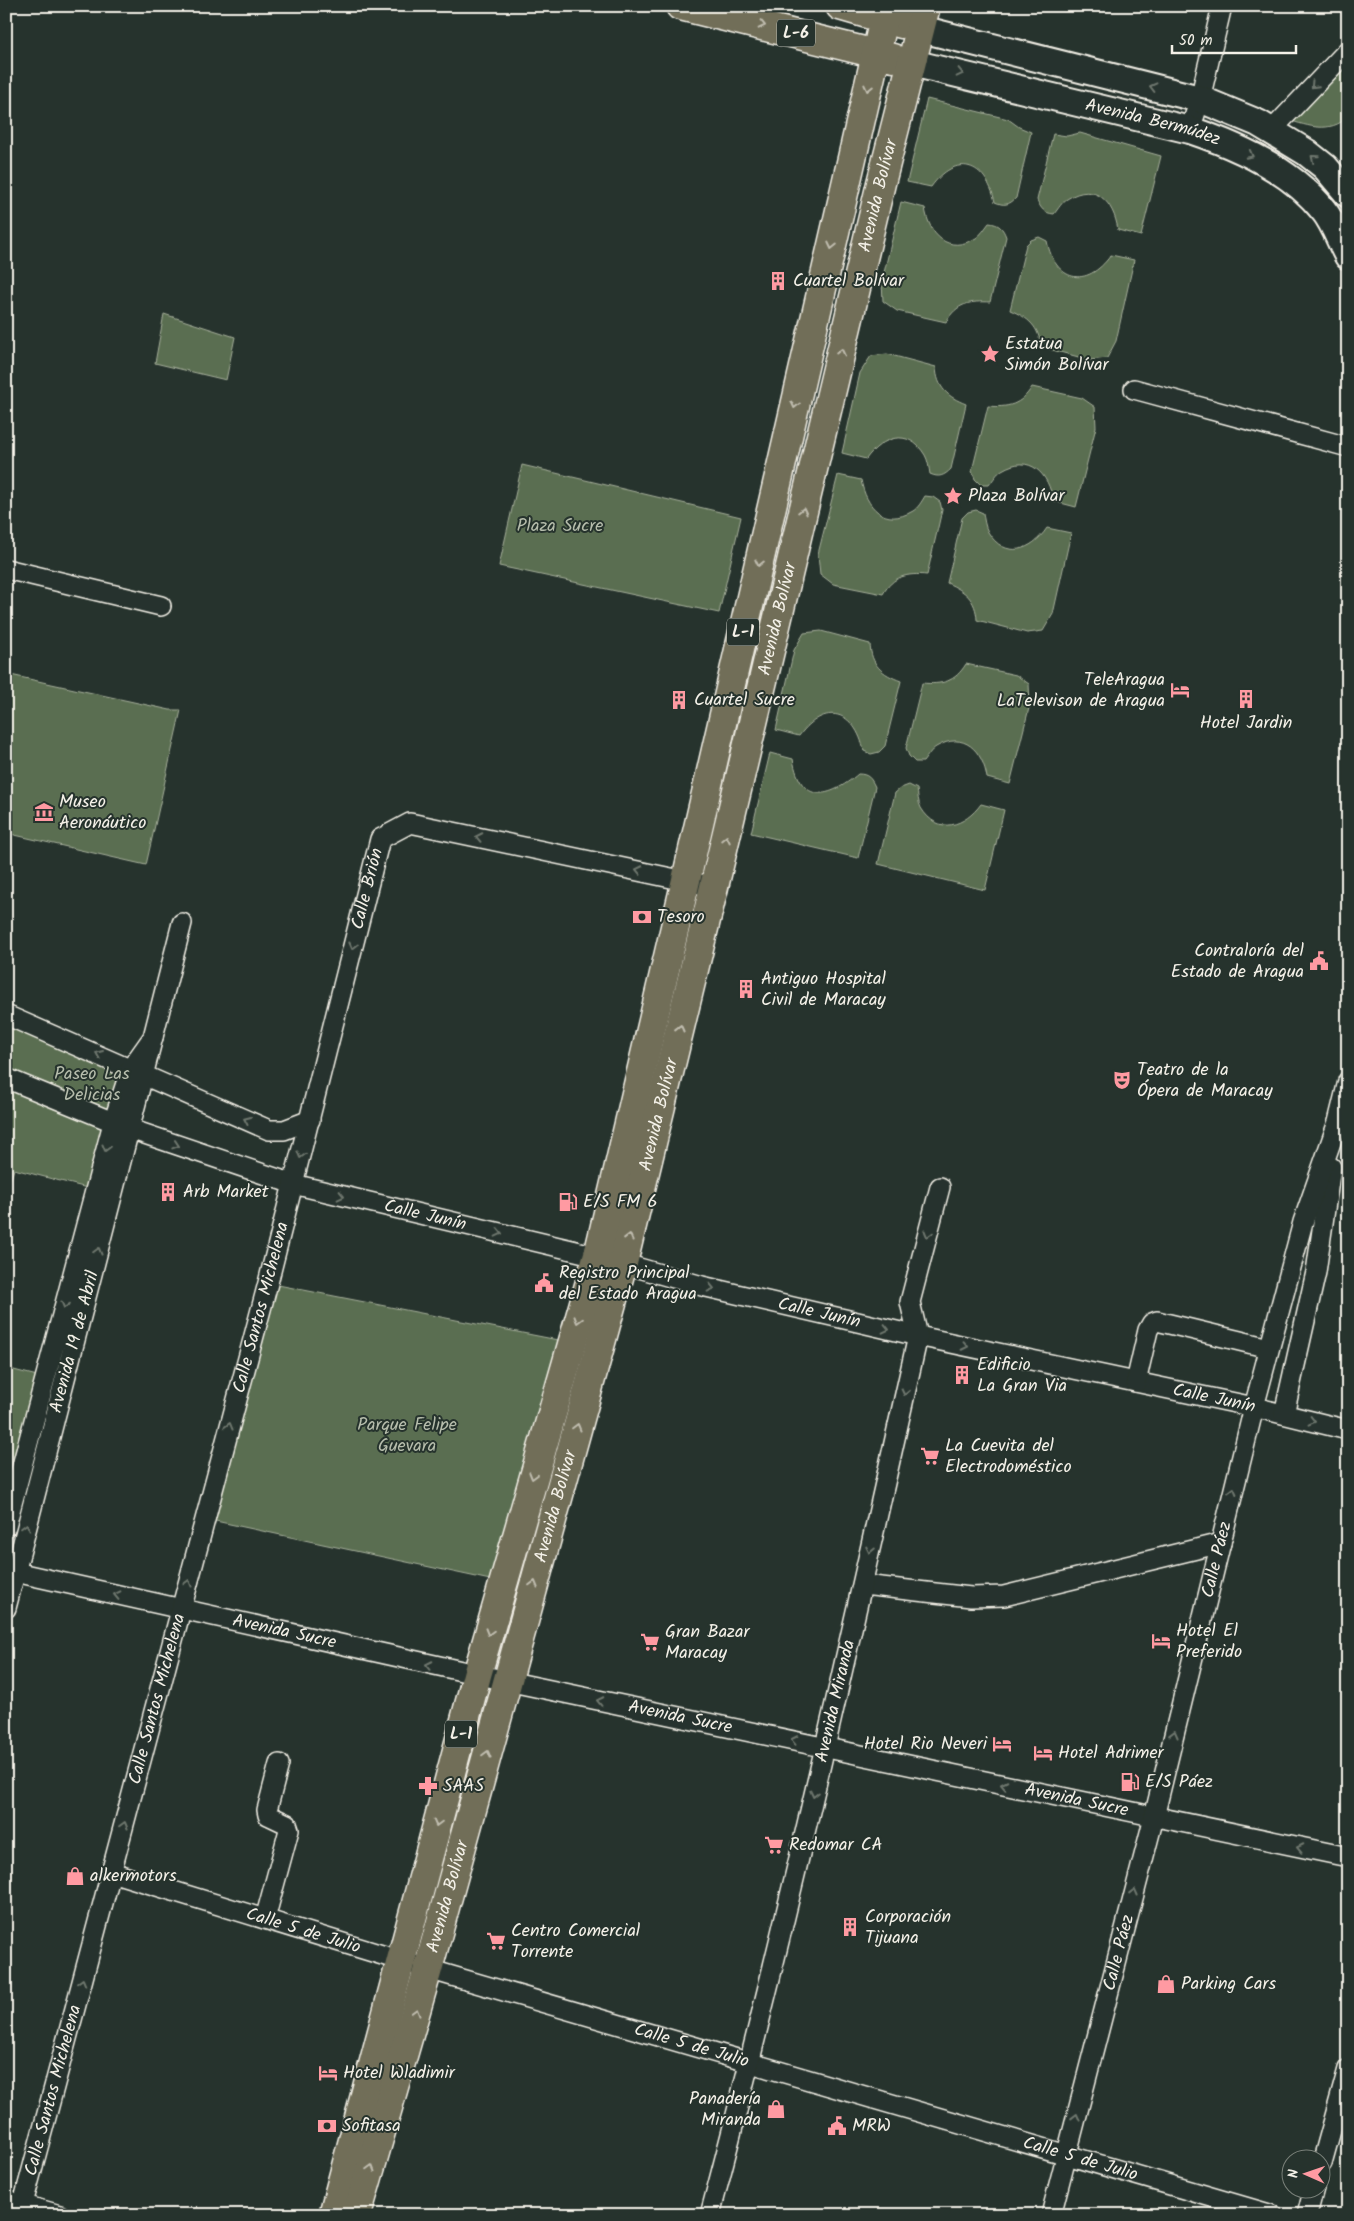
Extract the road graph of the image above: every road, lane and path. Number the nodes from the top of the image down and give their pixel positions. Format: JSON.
{"nodes":[{"id":1,"x":680,"y":6,"type":"edge"},
{"id":2,"x":840,"y":6,"type":"edge"},
{"id":3,"x":1222,"y":6,"type":"edge"},
{"id":4,"x":886,"y":13,"type":"edge"},
{"id":5,"x":923,"y":18,"type":"edge"},
{"id":6,"x":1348,"y":50,"type":"edge"},
{"id":7,"x":876,"y":53,"type":"junction"},
{"id":8,"x":912,"y":62,"type":"junction"},
{"id":9,"x":1200,"y":99,"type":"junction"},
{"id":10,"x":1190,"y":130,"type":"junction"},
{"id":11,"x":1271,"y":131,"type":"junction"},
{"id":12,"x":1348,"y":194,"type":"edge"},
{"id":13,"x":1348,"y":199,"type":"edge"},
{"id":14,"x":1325,"y":212,"type":"junction"},
{"id":15,"x":1348,"y":256,"type":"edge"},
{"id":16,"x":1134,"y":389,"type":"dead end"},
{"id":17,"x":1348,"y":446,"type":"edge"},
{"id":18,"x":6,"y":569,"type":"edge"},
{"id":19,"x":161,"y":606,"type":"dead end"},
{"id":20,"x":686,"y":880,"type":"junction"},
{"id":21,"x":714,"y":886,"type":"junction"},
{"id":22,"x":182,"y":923,"type":"dead end"},
{"id":23,"x":6,"y":1015,"type":"edge"},
{"id":24,"x":138,"y":1071,"type":"junction"},
{"id":25,"x":6,"y":1078,"type":"edge"},
{"id":26,"x":1348,"y":1081,"type":"edge"},
{"id":27,"x":310,"y":1120,"type":"junction"},
{"id":28,"x":1338,"y":1122,"type":"junction"},
{"id":29,"x":122,"y":1126,"type":"junction"},
{"id":30,"x":293,"y":1184,"type":"junction"},
{"id":31,"x":940,"y":1186,"type":"dead end"},
{"id":32,"x":597,"y":1256,"type":"junction"},
{"id":33,"x":623,"y":1263,"type":"junction"},
{"id":34,"x":918,"y":1336,"type":"junction"},
{"id":35,"x":1269,"y":1348,"type":"junction"},
{"id":36,"x":1136,"y":1382,"type":"junction"},
{"id":37,"x":1254,"y":1407,"type":"junction"},
{"id":38,"x":1284,"y":1414,"type":"junction"},
{"id":39,"x":1348,"y":1430,"type":"edge"},
{"id":40,"x":6,"y":1526,"type":"edge"},
{"id":41,"x":1220,"y":1543,"type":"junction"},
{"id":42,"x":9,"y":1569,"type":"edge"},
{"id":43,"x":863,"y":1586,"type":"junction"},
{"id":44,"x":6,"y":1608,"type":"edge"},
{"id":45,"x":181,"y":1610,"type":"junction"},
{"id":46,"x":477,"y":1675,"type":"junction"},
{"id":47,"x":507,"y":1682,"type":"junction"},
{"id":48,"x":826,"y":1747,"type":"junction"},
{"id":49,"x":279,"y":1764,"type":"dead end"},
{"id":50,"x":1154,"y":1817,"type":"junction"},
{"id":51,"x":1348,"y":1857,"type":"edge"},
{"id":52,"x":111,"y":1872,"type":"junction"},
{"id":53,"x":265,"y":1919,"type":"junction"},
{"id":54,"x":401,"y":1960,"type":"junction"},
{"id":55,"x":428,"y":1970,"type":"junction"},
{"id":56,"x":750,"y":2062,"type":"junction"},
{"id":57,"x":1348,"y":2069,"type":"edge"},
{"id":58,"x":1326,"y":2148,"type":"edge"},
{"id":59,"x":1067,"y":2154,"type":"junction"},
{"id":60,"x":1311,"y":2198,"type":"edge"},
{"id":61,"x":16,"y":2206,"type":"edge"},
{"id":62,"x":60,"y":2215,"type":"edge"},
{"id":63,"x":333,"y":2215,"type":"edge"},
{"id":64,"x":358,"y":2215,"type":"edge"},
{"id":65,"x":710,"y":2215,"type":"edge"},
{"id":66,"x":1051,"y":2215,"type":"edge"},
{"id":67,"x":1273,"y":2215,"type":"edge"},
{"id":68,"x":1307,"y":2215,"type":"edge"}],
"edges":[{"from":1,"to":7,"type":"main road","number":"L-6","one_way":true},
{"from":2,"to":4,"type":"main road"},
{"from":3,"to":9,"type":"street"},
{"from":4,"to":5,"type":"main road"},
{"from":4,"to":7,"type":"main road","name":"Avenida Bolívar","number":"L-1"},
{"from":5,"to":8,"type":"main road","name":"Avenida Bolívar","number":"L-1"},
{"from":9,"to":5,"type":"street","name":"Avenida Bermúdez","one_way":true},
{"from":6,"to":11,"type":"street","one_way":true},
{"from":7,"to":8,"type":"main road","number":"L-6"},
{"from":7,"to":20,"type":"main road","name":"Avenida Bolívar","number":"L-1","one_way":true},
{"from":8,"to":10,"type":"street","name":"Avenida Bermúdez","number":"L-6","one_way":true},
{"from":21,"to":8,"type":"main road","name":"Avenida Bolívar","number":"L-1","one_way":true},
{"from":9,"to":10,"type":"street"},
{"from":9,"to":11,"type":"street","name":"Avenida Bermúdez"},
{"from":10,"to":14,"type":"street","name":"Avenida Bermúdez","number":"L-6","one_way":true},
{"from":12,"to":11,"type":"street","name":"Avenida Bermúdez","one_way":true},
{"from":13,"to":14,"type":"street"},
{"from":14,"to":15,"type":"street","name":"Avenida Bermúdez","number":"L-6"},
{"from":16,"to":17,"type":"street"},
{"from":18,"to":19,"type":"street"},
{"from":20,"to":21,"type":"street","name":"Calle Brión"},
{"from":20,"to":27,"type":"street","name":"Calle Brión","one_way":true},
{"from":20,"to":32,"type":"main road","name":"Avenida Bolívar","number":"L-1"},
{"from":33,"to":21,"type":"main road","name":"Avenida Bolívar","number":"L-1","one_way":true},
{"from":22,"to":24,"type":"street","name":"Avenida 19 de Abril"},
{"from":24,"to":23,"type":"street","one_way":true},
{"from":27,"to":24,"type":"street","one_way":true},
{"from":24,"to":29,"type":"street","name":"Avenida 19 de Abril"},
{"from":25,"to":29,"type":"street","name":"Calle Junín"},
{"from":26,"to":28,"type":"street","name":"Calle Páez"},
{"from":27,"to":30,"type":"street","name":"Calle Brión","one_way":true},
{"from":28,"to":35,"type":"street","name":"Calle Páez"},
{"from":28,"to":38,"type":"street"},
{"from":29,"to":30,"type":"street","name":"Calle Junín","one_way":true},
{"from":29,"to":40,"type":"street","name":"Avenida 19 de Abril","one_way":true},
{"from":42,"to":29,"type":"street","name":"Avenida 19 de Abril","one_way":true},
{"from":30,"to":32,"type":"street","name":"Calle Junín","one_way":true},
{"from":45,"to":30,"type":"street","name":"Calle Santos Michelena","one_way":true},
{"from":31,"to":34,"type":"street","name":"Avenida Miranda","one_way":true},
{"from":32,"to":33,"type":"street","name":"Calle Junín"},
{"from":32,"to":46,"type":"main road","name":"Avenida Bolívar","number":"L-1","one_way":true},
{"from":33,"to":34,"type":"street","name":"Calle Junín","one_way":true},
{"from":47,"to":33,"type":"main road","name":"Avenida Bolívar","number":"L-1","one_way":true},
{"from":34,"to":36,"type":"street","name":"Calle Junín","one_way":true},
{"from":34,"to":43,"type":"street","name":"Avenida Miranda","one_way":true},
{"from":35,"to":36,"type":"street"},
{"from":35,"to":37,"type":"street","name":"Calle Páez"},
{"from":36,"to":37,"type":"street","name":"Calle Junín"},
{"from":37,"to":38,"type":"street","name":"Calle Junín"},
{"from":41,"to":37,"type":"street","name":"Calle Páez","one_way":true},
{"from":38,"to":39,"type":"street","name":"Calle Junín","one_way":true},
{"from":41,"to":43,"type":"street"},
{"from":50,"to":41,"type":"street","name":"Calle Páez","one_way":true},
{"from":42,"to":44,"type":"street","name":"Avenida 19 de Abril"},
{"from":45,"to":42,"type":"street","name":"Avenida Sucre","one_way":true},
{"from":43,"to":48,"type":"street","name":"Avenida Miranda"},
{"from":46,"to":45,"type":"street","name":"Avenida Sucre","one_way":true},
{"from":52,"to":45,"type":"street","name":"Calle Santos Michelena","one_way":true},
{"from":46,"to":47,"type":"street","name":"Avenida Sucre"},
{"from":46,"to":54,"type":"main road","name":"Avenida Bolívar","number":"L-1","one_way":true},
{"from":48,"to":47,"type":"street","name":"Avenida Sucre","one_way":true},
{"from":55,"to":47,"type":"main road","name":"Avenida Bolívar","number":"L-1","one_way":true},
{"from":50,"to":48,"type":"street","name":"Avenida Sucre","one_way":true},
{"from":48,"to":56,"type":"street","name":"Avenida Miranda","one_way":true},
{"from":49,"to":53,"type":"street"},
{"from":51,"to":50,"type":"street","name":"Avenida Sucre","one_way":true},
{"from":59,"to":50,"type":"street","name":"Calle Páez","one_way":true},
{"from":52,"to":53,"type":"street","name":"Calle 5 de Julio"},
{"from":61,"to":52,"type":"street","name":"Calle Santos Michelena","one_way":true},
{"from":53,"to":54,"type":"street","name":"Calle 5 de Julio"},
{"from":54,"to":55,"type":"street","name":"Calle 5 de Julio"},
{"from":54,"to":63,"type":"main road","name":"Avenida Bolívar","number":"L-1"},
{"from":55,"to":56,"type":"street","name":"Calle 5 de Julio"},
{"from":64,"to":55,"type":"main road","name":"Avenida Bolívar","number":"L-1","one_way":true},
{"from":56,"to":59,"type":"street","name":"Calle 5 de Julio"},
{"from":56,"to":65,"type":"street","name":"Avenida Miranda"},
{"from":57,"to":58,"type":"street"},
{"from":59,"to":66,"type":"street","name":"Calle Páez"},
{"from":59,"to":67,"type":"street","name":"Calle 5 de Julio"},
{"from":60,"to":68,"type":"street"},
{"from":61,"to":62,"type":"street"}]}
